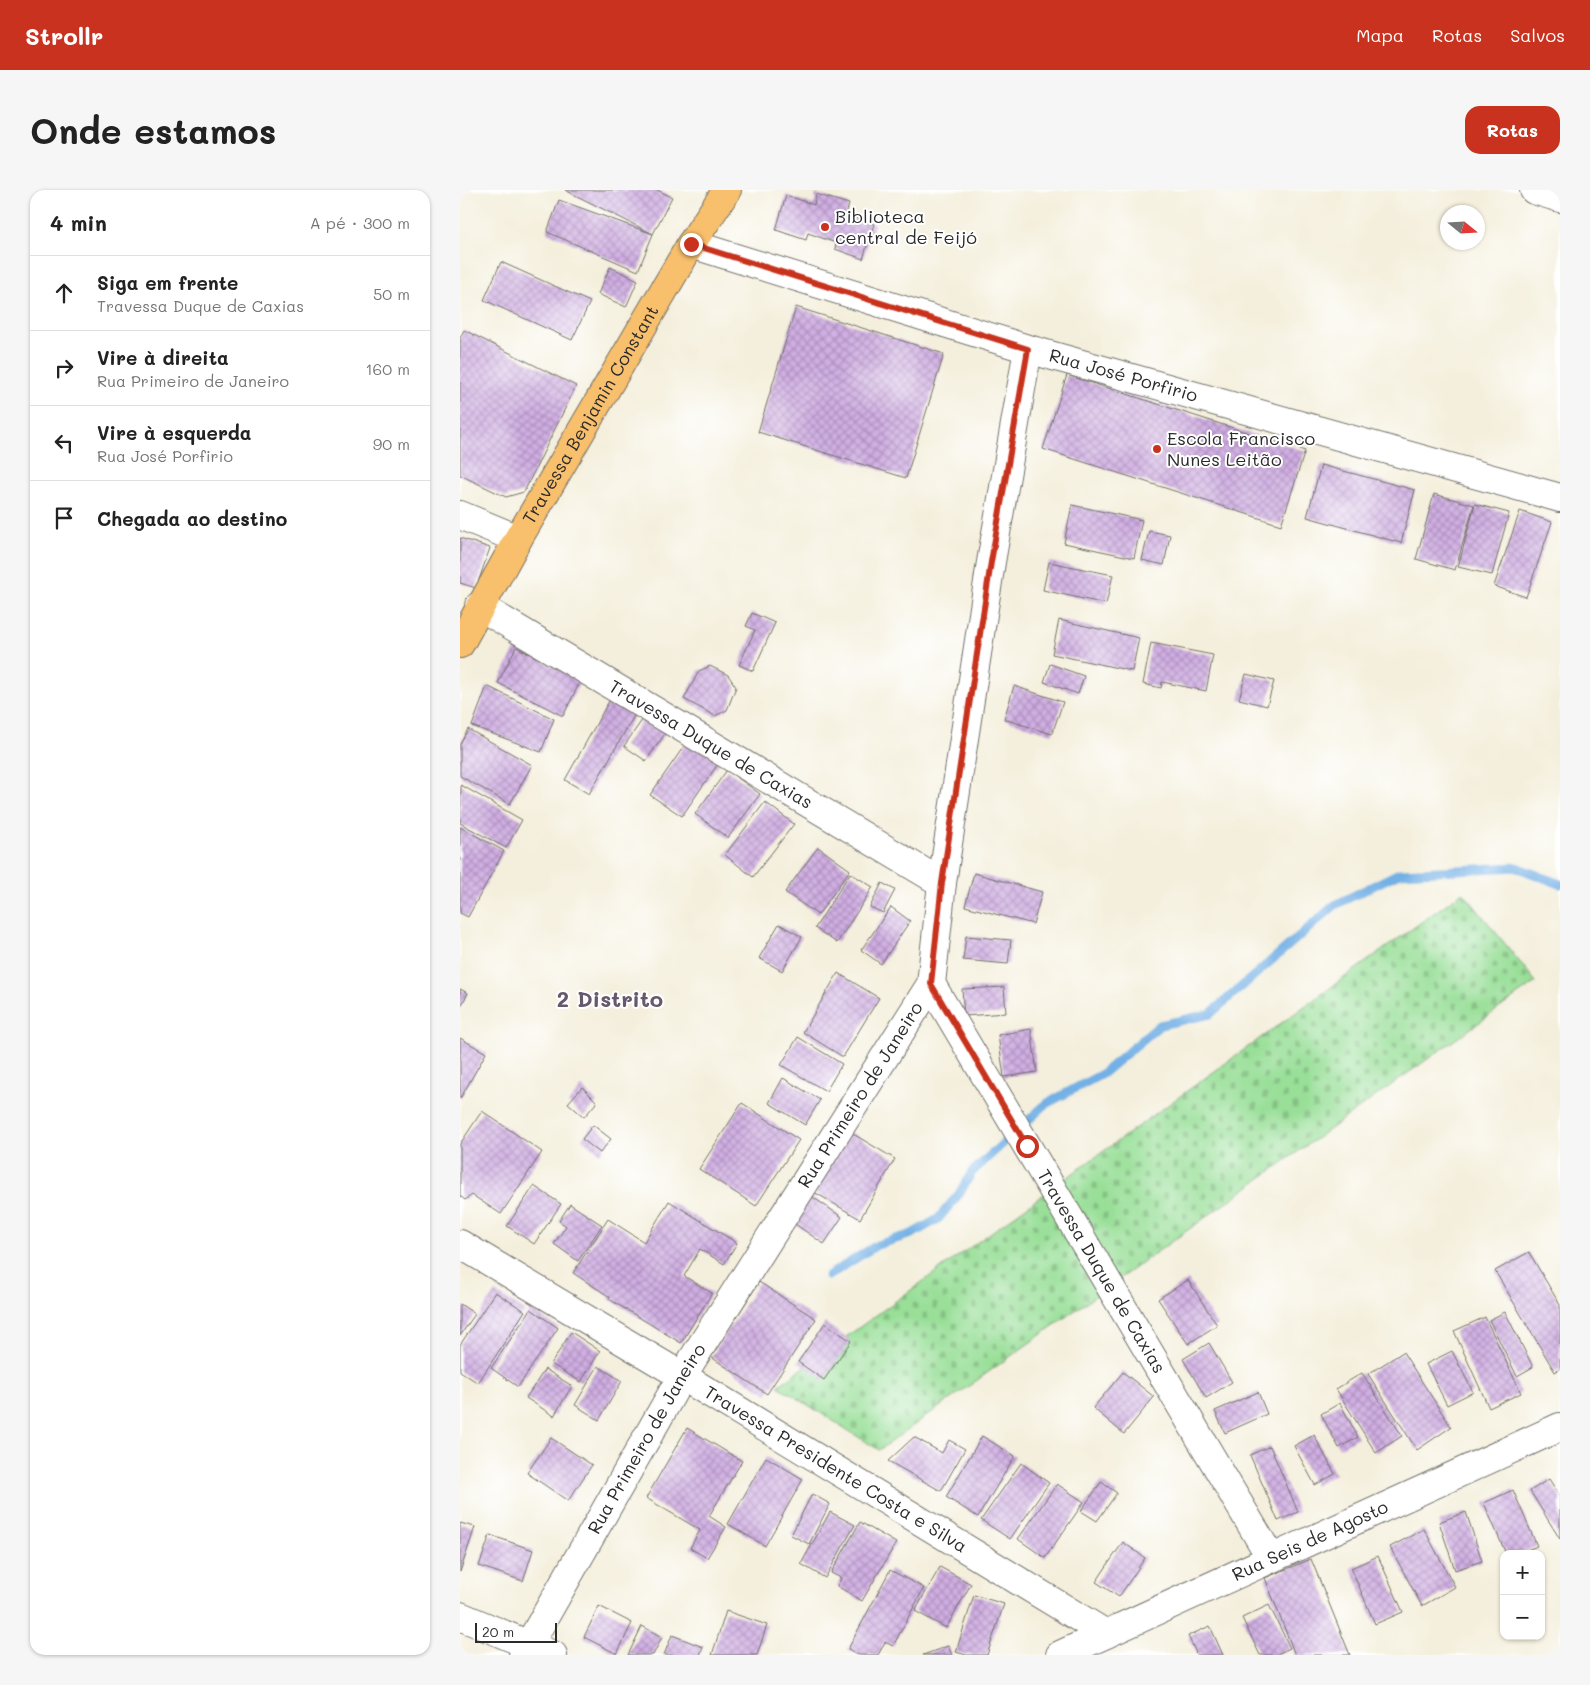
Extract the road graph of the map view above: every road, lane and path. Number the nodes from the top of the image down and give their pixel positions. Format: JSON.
{"nodes":[{"id":1,"x":727,"y":190,"type":"edge"},
{"id":2,"x":1534,"y":190,"type":"edge"},
{"id":3,"x":1560,"y":198,"type":"edge"},
{"id":4,"x":691,"y":244,"type":"junction"},
{"id":5,"x":1028,"y":349,"type":"junction"},
{"id":6,"x":1560,"y":498,"type":"edge"},
{"id":7,"x":460,"y":515,"type":"edge"},
{"id":8,"x":518,"y":539,"type":"junction"},
{"id":9,"x":479,"y":606,"type":"junction"},
{"id":10,"x":460,"y":644,"type":"edge"},
{"id":11,"x":942,"y":883,"type":"junction"},
{"id":12,"x":931,"y":984,"type":"junction"},
{"id":13,"x":460,"y":1244,"type":"edge"},
{"id":14,"x":682,"y":1376,"type":"junction"},
{"id":15,"x":1560,"y":1427,"type":"edge"},
{"id":16,"x":1271,"y":1558,"type":"junction"},
{"id":17,"x":460,"y":1616,"type":"edge"},
{"id":18,"x":1106,"y":1634,"type":"junction"},
{"id":19,"x":535,"y":1652,"type":"edge"},
{"id":20,"x":1060,"y":1655,"type":"edge"}],
"edges":[{"from":1,"to":4,"type":"main road","name":"Travessa Benjamin Constant"},
{"from":2,"to":3,"type":"street"},
{"from":4,"to":5,"type":"street","name":"Rua José Porfirio"},
{"from":4,"to":8,"type":"main road","name":"Travessa Benjamin Constant"},
{"from":5,"to":6,"type":"street","name":"Rua José Porfirio"},
{"from":5,"to":11,"type":"street","name":"Rua Primeiro de Janeiro"},
{"from":7,"to":8,"type":"street"},
{"from":8,"to":9,"type":"main road","name":"Travessa Benjamin Constant"},
{"from":9,"to":10,"type":"main road","name":"Travessa Benjamin Constant"},
{"from":9,"to":11,"type":"street","name":"Travessa Duque de Caxias"},
{"from":11,"to":12,"type":"street","name":"Rua Primeiro de Janeiro"},
{"from":12,"to":14,"type":"street","name":"Rua Primeiro de Janeiro"},
{"from":12,"to":16,"type":"street","name":"Travessa Duque de Caxias"},
{"from":13,"to":14,"type":"street","name":"Travessa Presidente Costa e Silva"},
{"from":14,"to":18,"type":"street","name":"Travessa Presidente Costa e Silva"},
{"from":14,"to":19,"type":"street","name":"Rua Primeiro de Janeiro"},
{"from":15,"to":16,"type":"street","name":"Rua Seis de Agosto"},
{"from":16,"to":18,"type":"street","name":"Rua Seis de Agosto"},
{"from":17,"to":19,"type":"street"},
{"from":18,"to":20,"type":"street","name":"Rua Seis de Agosto"}]}
